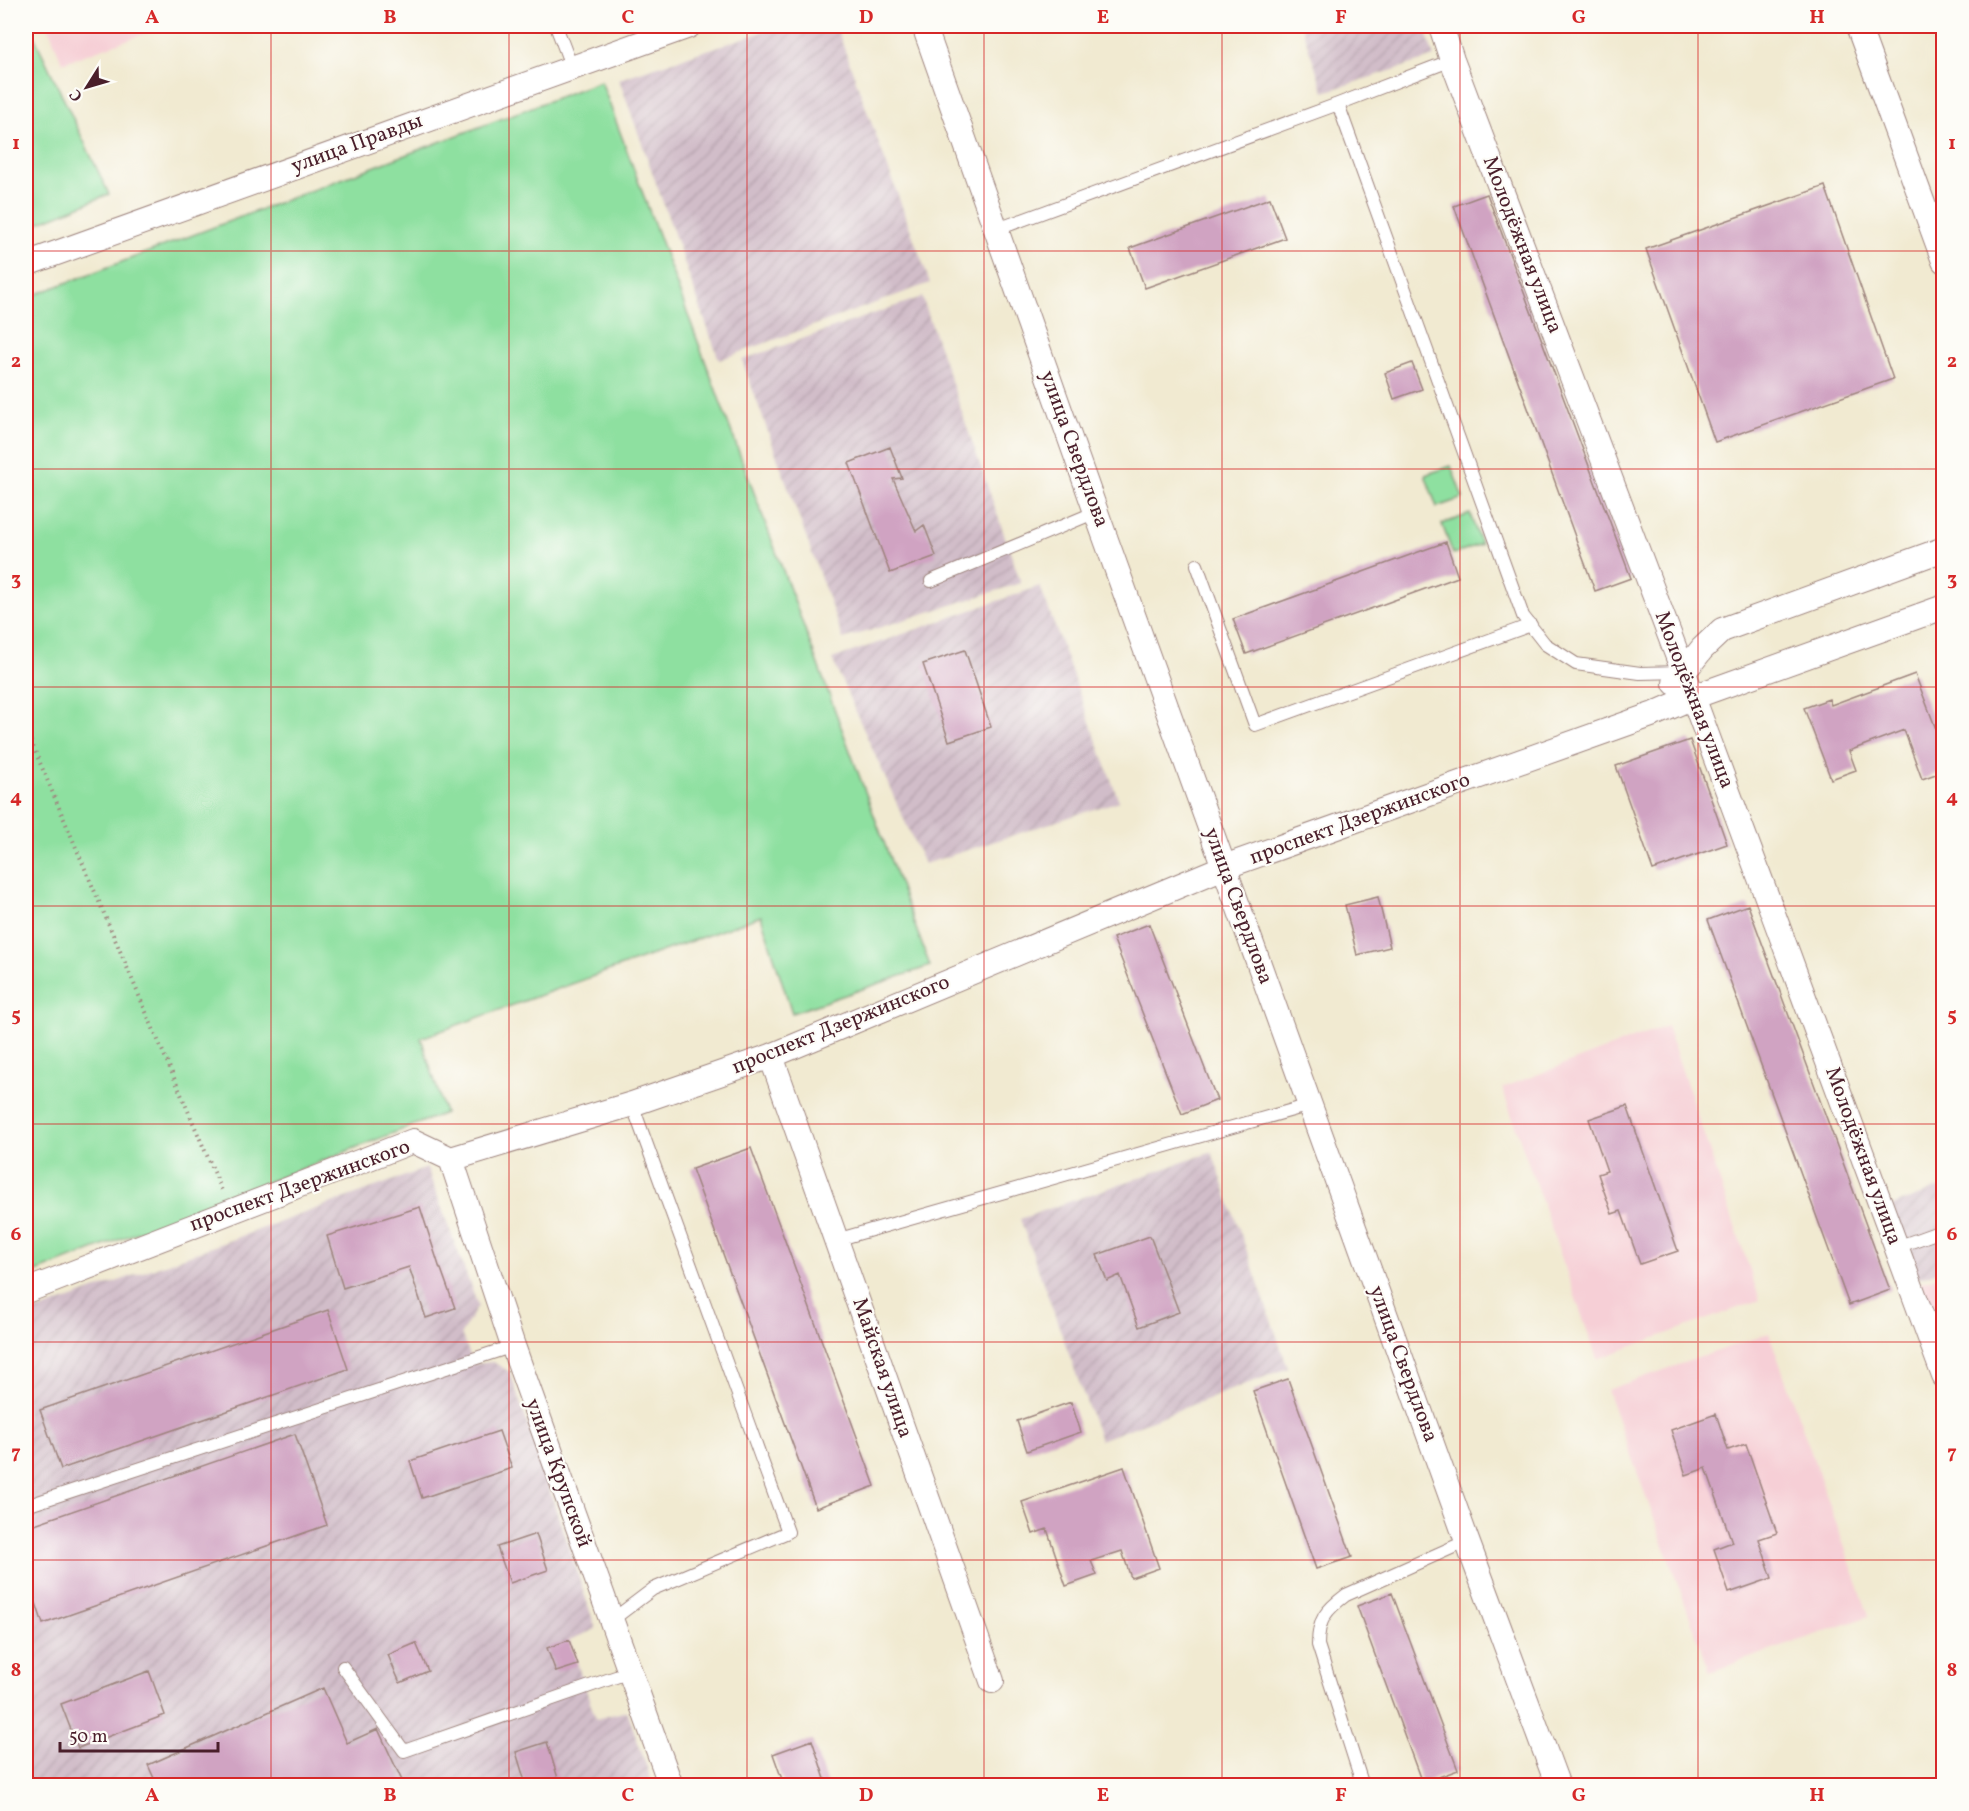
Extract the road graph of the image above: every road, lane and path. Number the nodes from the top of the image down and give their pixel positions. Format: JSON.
{"nodes":[{"id":1,"x":556,"y":26,"type":"edge"},
{"id":2,"x":689,"y":26,"type":"edge"},
{"id":3,"x":924,"y":26,"type":"edge"},
{"id":4,"x":1442,"y":26,"type":"edge"},
{"id":5,"x":1858,"y":26,"type":"edge"},
{"id":6,"x":1452,"y":60,"type":"junction"},
{"id":7,"x":572,"y":68,"type":"junction"},
{"id":8,"x":1338,"y":104,"type":"junction"},
{"id":9,"x":995,"y":230,"type":"junction"},
{"id":10,"x":1944,"y":261,"type":"edge"},
{"id":11,"x":26,"y":264,"type":"edge"},
{"id":12,"x":1096,"y":513,"type":"junction"},
{"id":13,"x":1944,"y":549,"type":"edge"},
{"id":14,"x":1197,"y":565,"type":"dead end"},
{"id":15,"x":931,"y":581,"type":"dead end"},
{"id":16,"x":1944,"y":607,"type":"edge"},
{"id":17,"x":1531,"y":625,"type":"junction"},
{"id":18,"x":1683,"y":672,"type":"junction"},
{"id":19,"x":1693,"y":697,"type":"junction"},
{"id":20,"x":1654,"y":714,"type":"junction"},
{"id":21,"x":26,"y":730,"type":"edge"},
{"id":22,"x":1224,"y":867,"type":"junction"},
{"id":23,"x":771,"y":1056,"type":"junction"},
{"id":24,"x":632,"y":1104,"type":"junction"},
{"id":25,"x":1310,"y":1105,"type":"junction"},
{"id":26,"x":451,"y":1159,"type":"junction"},
{"id":27,"x":231,"y":1210,"type":"junction"},
{"id":28,"x":1944,"y":1230,"type":"edge"},
{"id":29,"x":836,"y":1240,"type":"junction"},
{"id":30,"x":1897,"y":1247,"type":"junction"},
{"id":31,"x":26,"y":1291,"type":"edge"},
{"id":32,"x":513,"y":1346,"type":"junction"},
{"id":33,"x":1944,"y":1376,"type":"edge"},
{"id":34,"x":26,"y":1506,"type":"edge"},
{"id":35,"x":1467,"y":1541,"type":"junction"},
{"id":36,"x":612,"y":1620,"type":"junction"},
{"id":37,"x":343,"y":1666,"type":"dead end"},
{"id":38,"x":630,"y":1672,"type":"junction"},
{"id":39,"x":992,"y":1681,"type":"dead end"},
{"id":40,"x":671,"y":1785,"type":"edge"},
{"id":41,"x":1363,"y":1785,"type":"edge"},
{"id":42,"x":1558,"y":1785,"type":"edge"}],
"edges":[{"from":1,"to":7,"type":"lane"},
{"from":2,"to":7,"type":"street","name":"улица Правды"},
{"from":3,"to":9,"type":"street","name":"улица Свердлова"},
{"from":4,"to":6,"type":"street","name":"Молодёжная улица"},
{"from":5,"to":10,"type":"street"},
{"from":6,"to":8,"type":"lane"},
{"from":6,"to":18,"type":"street","name":"Молодёжная улица"},
{"from":7,"to":11,"type":"street","name":"улица Правды"},
{"from":8,"to":9,"type":"lane"},
{"from":8,"to":17,"type":"lane"},
{"from":9,"to":12,"type":"street","name":"улица Свердлова"},
{"from":12,"to":15,"type":"lane"},
{"from":12,"to":22,"type":"street","name":"улица Свердлова"},
{"from":13,"to":18,"type":"street"},
{"from":14,"to":17,"type":"lane"},
{"from":16,"to":19,"type":"street","name":"проспект Дзержинского"},
{"from":17,"to":18,"type":"lane"},
{"from":18,"to":19,"type":"street","name":"Молодёжная улица"},
{"from":18,"to":20,"type":"street"},
{"from":19,"to":20,"type":"street","name":"проспект Дзержинского"},
{"from":19,"to":30,"type":"street","name":"Молодёжная улица"},
{"from":20,"to":22,"type":"street","name":"проспект Дзержинского"},
{"from":21,"to":27,"type":"path"},
{"from":22,"to":23,"type":"street","name":"проспект Дзержинского"},
{"from":22,"to":25,"type":"street","name":"улица Свердлова"},
{"from":23,"to":24,"type":"street","name":"проспект Дзержинского"},
{"from":23,"to":29,"type":"street","name":"Майская улица"},
{"from":24,"to":26,"type":"street","name":"проспект Дзержинского"},
{"from":24,"to":36,"type":"lane"},
{"from":25,"to":29,"type":"lane"},
{"from":25,"to":35,"type":"street","name":"улица Свердлова"},
{"from":26,"to":27,"type":"street","name":"проспект Дзержинского"},
{"from":26,"to":32,"type":"street","name":"улица Крупской"},
{"from":27,"to":31,"type":"street","name":"проспект Дзержинского"},
{"from":28,"to":30,"type":"lane"},
{"from":29,"to":39,"type":"street","name":"Майская улица"},
{"from":30,"to":33,"type":"street","name":"Молодёжная улица"},
{"from":32,"to":34,"type":"lane"},
{"from":32,"to":36,"type":"street","name":"улица Крупской"},
{"from":35,"to":41,"type":"lane"},
{"from":35,"to":42,"type":"street","name":"улица Свердлова"},
{"from":36,"to":38,"type":"street","name":"улица Крупской"},
{"from":37,"to":38,"type":"lane"},
{"from":38,"to":40,"type":"street","name":"улица Крупской"}]}
